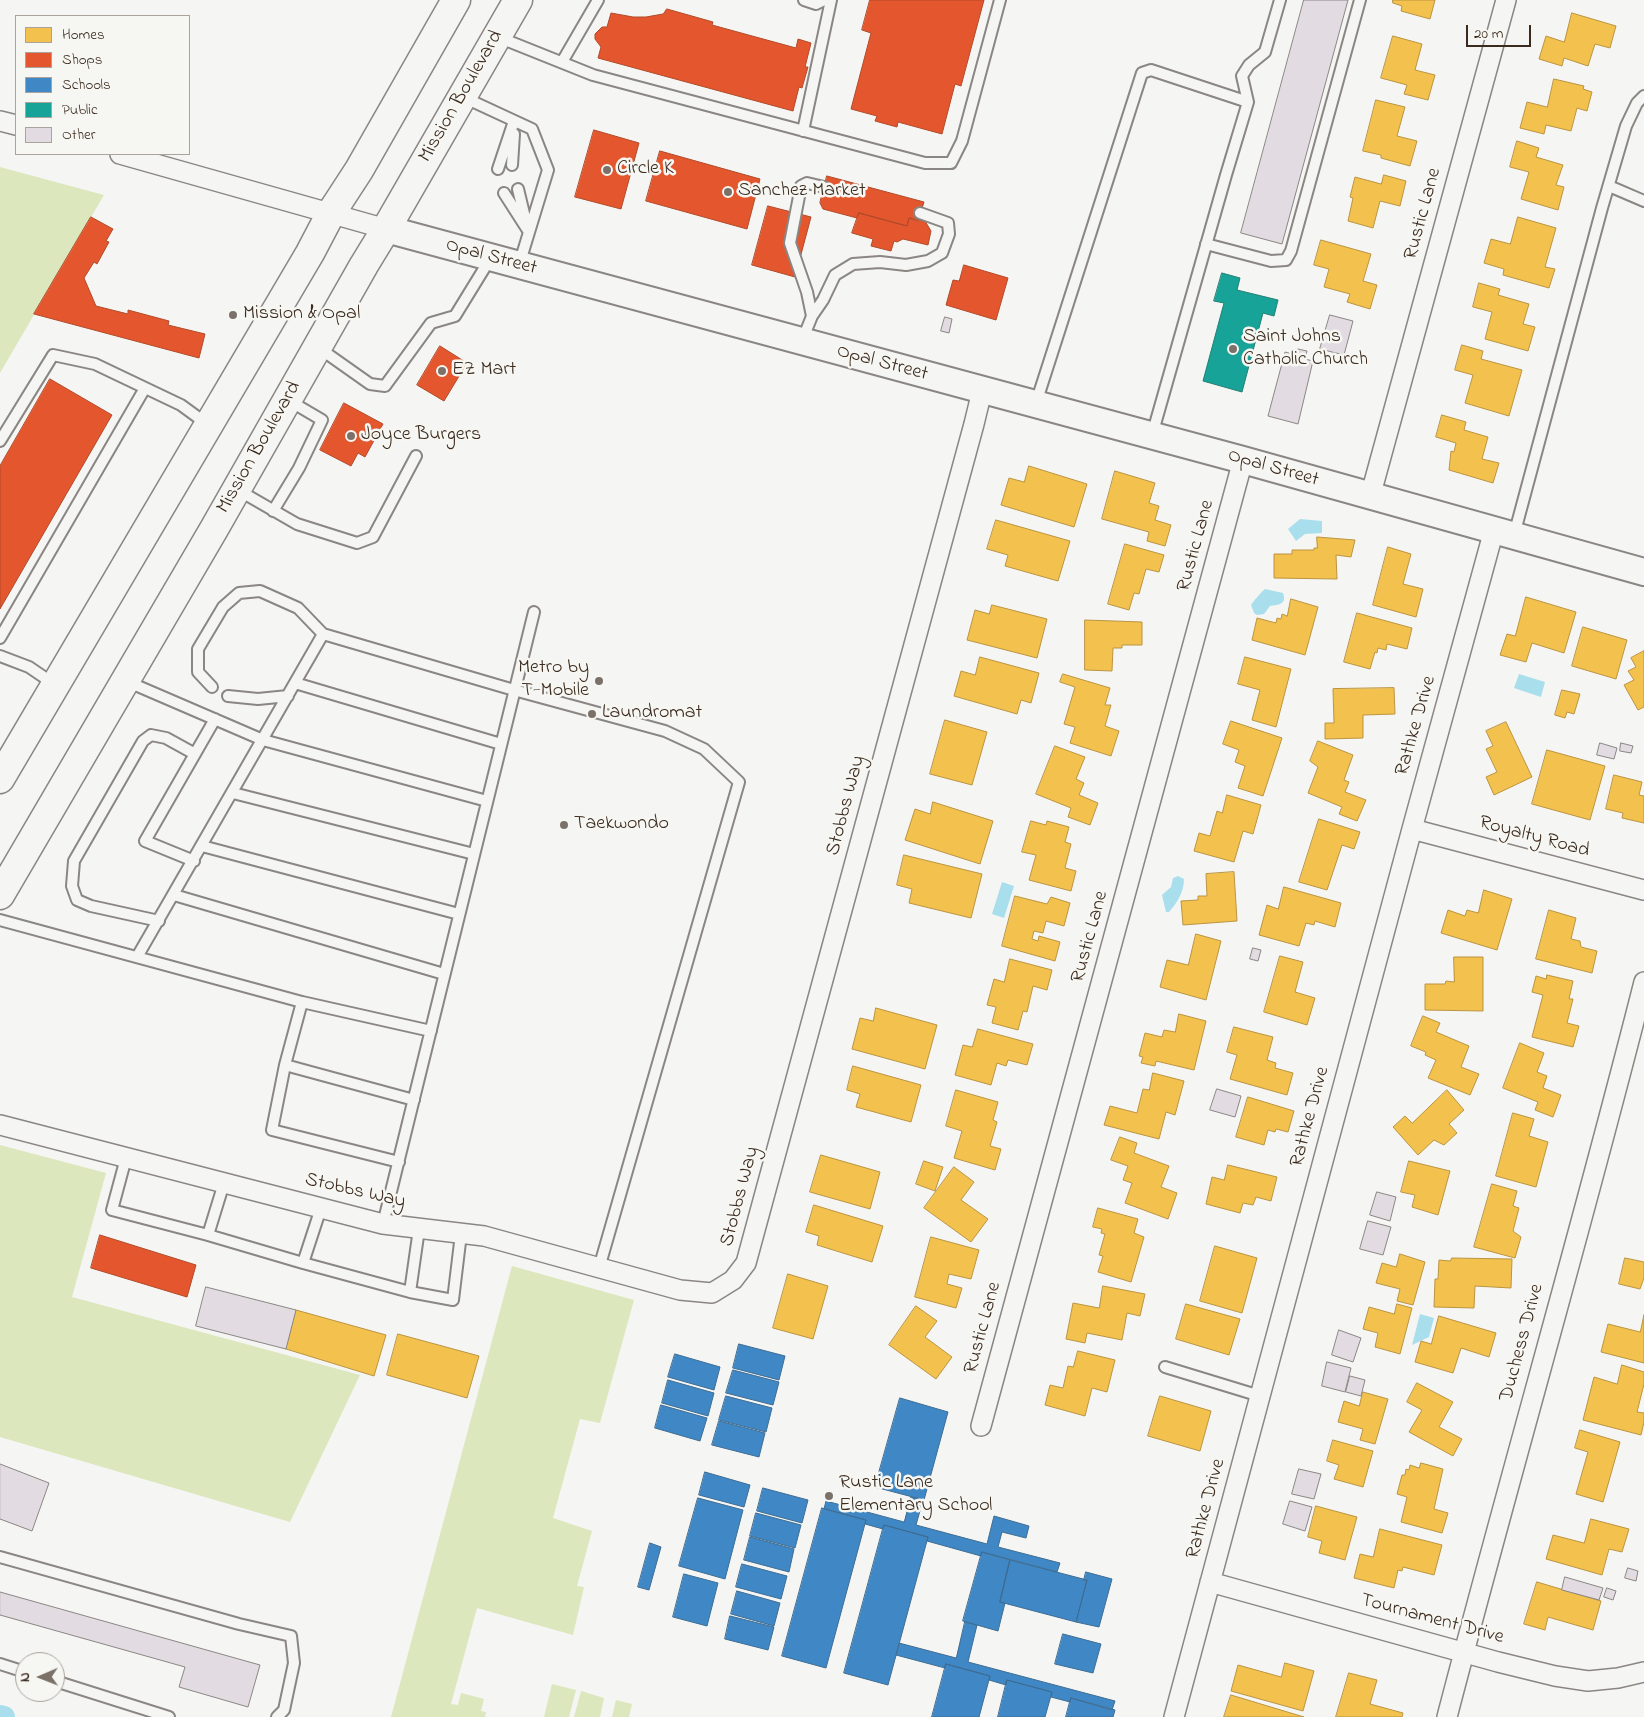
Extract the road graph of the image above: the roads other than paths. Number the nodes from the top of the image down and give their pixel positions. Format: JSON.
{"nodes":[{"id":1,"x":456,"y":0,"type":"edge"},
{"id":2,"x":518,"y":0,"type":"edge"},
{"id":3,"x":598,"y":0,"type":"edge"},
{"id":4,"x":804,"y":0,"type":"edge"},
{"id":5,"x":824,"y":0,"type":"edge"},
{"id":6,"x":831,"y":0,"type":"edge"},
{"id":7,"x":1000,"y":0,"type":"edge"},
{"id":8,"x":1280,"y":0,"type":"edge"},
{"id":9,"x":1360,"y":0,"type":"edge"},
{"id":10,"x":1506,"y":0,"type":"edge"},
{"id":11,"x":497,"y":37,"type":"junction"},
{"id":12,"x":562,"y":62,"type":"junction"},
{"id":13,"x":1644,"y":96,"type":"edge"},
{"id":14,"x":462,"y":97,"type":"junction"},
{"id":15,"x":1248,"y":102,"type":"junction"},
{"id":16,"x":0,"y":121,"type":"edge"},
{"id":17,"x":514,"y":121,"type":"junction"},
{"id":18,"x":15,"y":125,"type":"edge"},
{"id":19,"x":803,"y":131,"type":"junction"},
{"id":20,"x":124,"y":155,"type":"edge"},
{"id":21,"x":512,"y":165,"type":"dead end"},
{"id":22,"x":498,"y":169,"type":"dead end"},
{"id":23,"x":1609,"y":186,"type":"junction"},
{"id":24,"x":824,"y":187,"type":"dead end"},
{"id":25,"x":518,"y":189,"type":"dead end"},
{"id":26,"x":504,"y":193,"type":"dead end"},
{"id":27,"x":1644,"y":201,"type":"edge"},
{"id":28,"x":331,"y":213,"type":"junction"},
{"id":29,"x":920,"y":213,"type":"dead end"},
{"id":30,"x":386,"y":229,"type":"junction"},
{"id":31,"x":529,"y":232,"type":"junction"},
{"id":32,"x":1206,"y":244,"type":"junction"},
{"id":33,"x":491,"y":258,"type":"junction"},
{"id":34,"x":519,"y":266,"type":"junction"},
{"id":35,"x":812,"y":316,"type":"junction"},
{"id":36,"x":802,"y":342,"type":"junction"},
{"id":37,"x":317,"y":347,"type":"junction"},
{"id":38,"x":146,"y":388,"type":"junction"},
{"id":39,"x":982,"y":391,"type":"junction"},
{"id":40,"x":287,"y":400,"type":"junction"},
{"id":41,"x":1035,"y":405,"type":"junction"},
{"id":42,"x":208,"y":425,"type":"junction"},
{"id":43,"x":1152,"y":436,"type":"junction"},
{"id":44,"x":0,"y":441,"type":"edge"},
{"id":45,"x":416,"y":456,"type":"dead end"},
{"id":46,"x":1243,"y":460,"type":"junction"},
{"id":47,"x":236,"y":489,"type":"junction"},
{"id":48,"x":1370,"y":497,"type":"junction"},
{"id":49,"x":274,"y":511,"type":"junction"},
{"id":50,"x":1504,"y":533,"type":"junction"},
{"id":51,"x":1644,"y":572,"type":"edge"},
{"id":52,"x":534,"y":612,"type":"dead end"},
{"id":53,"x":323,"y":634,"type":"junction"},
{"id":54,"x":0,"y":638,"type":"edge"},
{"id":55,"x":0,"y":656,"type":"edge"},
{"id":56,"x":125,"y":680,"type":"junction"},
{"id":57,"x":295,"y":683,"type":"junction"},
{"id":58,"x":55,"y":685,"type":"junction"},
{"id":59,"x":212,"y":687,"type":"dead end"},
{"id":60,"x":514,"y":690,"type":"junction"},
{"id":61,"x":228,"y":696,"type":"dead end"},
{"id":62,"x":288,"y":696,"type":"junction"},
{"id":63,"x":215,"y":719,"type":"junction"},
{"id":64,"x":263,"y":740,"type":"junction"},
{"id":65,"x":501,"y":744,"type":"junction"},
{"id":66,"x":195,"y":754,"type":"junction"},
{"id":67,"x":3,"y":765,"type":"edge"},
{"id":68,"x":233,"y":793,"type":"junction"},
{"id":69,"x":487,"y":802,"type":"junction"},
{"id":70,"x":1412,"y":829,"type":"junction"},
{"id":71,"x":202,"y":846,"type":"junction"},
{"id":72,"x":474,"y":854,"type":"junction"},
{"id":73,"x":194,"y":861,"type":"junction"},
{"id":74,"x":1644,"y":890,"type":"edge"},
{"id":75,"x":0,"y":895,"type":"edge"},
{"id":76,"x":174,"y":895,"type":"junction"},
{"id":77,"x":459,"y":914,"type":"junction"},
{"id":78,"x":0,"y":920,"type":"edge"},
{"id":79,"x":159,"y":921,"type":"junction"},
{"id":80,"x":137,"y":957,"type":"junction"},
{"id":81,"x":444,"y":974,"type":"junction"},
{"id":82,"x":1644,"y":982,"type":"edge"},
{"id":83,"x":302,"y":1002,"type":"junction"},
{"id":84,"x":431,"y":1031,"type":"junction"},
{"id":85,"x":285,"y":1065,"type":"junction"},
{"id":86,"x":414,"y":1100,"type":"junction"},
{"id":87,"x":0,"y":1125,"type":"edge"},
{"id":88,"x":126,"y":1158,"type":"junction"},
{"id":89,"x":399,"y":1162,"type":"junction"},
{"id":90,"x":224,"y":1183,"type":"junction"},
{"id":91,"x":321,"y":1208,"type":"junction"},
{"id":92,"x":383,"y":1224,"type":"junction"},
{"id":93,"x":419,"y":1229,"type":"junction"},
{"id":94,"x":461,"y":1234,"type":"junction"},
{"id":95,"x":208,"y":1235,"type":"junction"},
{"id":96,"x":303,"y":1263,"type":"junction"},
{"id":97,"x":599,"y":1268,"type":"junction"},
{"id":98,"x":410,"y":1292,"type":"junction"},
{"id":99,"x":1165,"y":1367,"type":"dead end"},
{"id":100,"x":1260,"y":1396,"type":"junction"},
{"id":101,"x":981,"y":1426,"type":"dead end"},
{"id":102,"x":0,"y":1557,"type":"edge"},
{"id":103,"x":1210,"y":1582,"type":"junction"},
{"id":104,"x":1463,"y":1652,"type":"junction"},
{"id":105,"x":0,"y":1664,"type":"edge"},
{"id":106,"x":15,"y":1669,"type":"edge"},
{"id":107,"x":1644,"y":1672,"type":"edge"},
{"id":108,"x":65,"y":1684,"type":"edge"},
{"id":109,"x":169,"y":1717,"type":"edge"},
{"id":110,"x":277,"y":1717,"type":"edge"},
{"id":111,"x":1174,"y":1717,"type":"edge"},
{"id":112,"x":1447,"y":1717,"type":"edge"}],
"edges":[{"from":1,"to":28,"type":"main road"},
{"from":2,"to":11,"type":"main road","name":"Mission Boulevard"},
{"from":3,"to":12,"type":"lane"},
{"from":4,"to":5,"type":"lane"},
{"from":6,"to":19,"type":"lane"},
{"from":7,"to":19,"type":"lane"},
{"from":8,"to":15,"type":"lane"},
{"from":9,"to":32,"type":"lane"},
{"from":10,"to":48,"type":"street","name":"Rustic Lane"},
{"from":11,"to":12,"type":"lane"},
{"from":11,"to":14,"type":"main road","name":"Mission Boulevard"},
{"from":12,"to":19,"type":"lane"},
{"from":13,"to":23,"type":"lane"},
{"from":14,"to":17,"type":"lane"},
{"from":14,"to":30,"type":"main road","name":"Mission Boulevard"},
{"from":15,"to":32,"type":"lane"},
{"from":15,"to":41,"type":"lane"},
{"from":16,"to":18,"type":"street"},
{"from":17,"to":21,"type":"lane"},
{"from":17,"to":22,"type":"lane"},
{"from":17,"to":31,"type":"lane"},
{"from":20,"to":28,"type":"street","name":"Opal Street"},
{"from":23,"to":27,"type":"lane"},
{"from":23,"to":50,"type":"lane"},
{"from":24,"to":35,"type":"lane"},
{"from":25,"to":31,"type":"lane"},
{"from":26,"to":31,"type":"lane"},
{"from":28,"to":30,"type":"street","name":"Opal Street"},
{"from":28,"to":42,"type":"main road"},
{"from":29,"to":35,"type":"lane"},
{"from":30,"to":33,"type":"street","name":"Opal Street"},
{"from":30,"to":37,"type":"main road","name":"Mission Boulevard"},
{"from":31,"to":34,"type":"lane"},
{"from":32,"to":43,"type":"lane"},
{"from":33,"to":34,"type":"street","name":"Opal Street"},
{"from":33,"to":37,"type":"lane"},
{"from":34,"to":36,"type":"street","name":"Opal Street"},
{"from":35,"to":36,"type":"lane"},
{"from":36,"to":39,"type":"street","name":"Opal Street"},
{"from":37,"to":40,"type":"main road","name":"Mission Boulevard"},
{"from":38,"to":42,"type":"lane"},
{"from":38,"to":44,"type":"lane"},
{"from":38,"to":54,"type":"lane"},
{"from":39,"to":41,"type":"street","name":"Opal Street"},
{"from":39,"to":97,"type":"street","name":"Stobbs Way"},
{"from":40,"to":47,"type":"main road","name":"Mission Boulevard"},
{"from":40,"to":49,"type":"lane"},
{"from":41,"to":43,"type":"street","name":"Opal Street"},
{"from":42,"to":58,"type":"main road"},
{"from":43,"to":46,"type":"street","name":"Opal Street"},
{"from":45,"to":49,"type":"lane"},
{"from":46,"to":48,"type":"street","name":"Opal Street"},
{"from":46,"to":101,"type":"street","name":"Rustic Lane"},
{"from":47,"to":49,"type":"lane"},
{"from":47,"to":56,"type":"main road","name":"Mission Boulevard"},
{"from":48,"to":50,"type":"street","name":"Opal Street"},
{"from":50,"to":51,"type":"street","name":"Opal Street"},
{"from":50,"to":70,"type":"street","name":"Rathke Drive"},
{"from":52,"to":60,"type":"lane"},
{"from":53,"to":57,"type":"lane"},
{"from":53,"to":59,"type":"lane"},
{"from":53,"to":60,"type":"lane"},
{"from":55,"to":58,"type":"lane"},
{"from":56,"to":63,"type":"lane"},
{"from":56,"to":75,"type":"main road","name":"Mission Boulevard"},
{"from":57,"to":62,"type":"lane"},
{"from":57,"to":65,"type":"lane"},
{"from":58,"to":67,"type":"main road"},
{"from":60,"to":65,"type":"lane"},
{"from":60,"to":97,"type":"lane"},
{"from":61,"to":62,"type":"lane"},
{"from":62,"to":64,"type":"lane"},
{"from":63,"to":64,"type":"lane"},
{"from":63,"to":66,"type":"lane"},
{"from":64,"to":68,"type":"lane"},
{"from":64,"to":69,"type":"lane"},
{"from":65,"to":69,"type":"lane"},
{"from":66,"to":73,"type":"lane"},
{"from":66,"to":79,"type":"lane"},
{"from":68,"to":71,"type":"lane"},
{"from":68,"to":72,"type":"lane"},
{"from":69,"to":72,"type":"lane"},
{"from":70,"to":74,"type":"street","name":"Royalty Road"},
{"from":70,"to":100,"type":"street","name":"Rathke Drive"},
{"from":71,"to":73,"type":"lane"},
{"from":71,"to":77,"type":"lane"},
{"from":72,"to":77,"type":"lane"},
{"from":73,"to":76,"type":"lane"},
{"from":76,"to":79,"type":"lane"},
{"from":76,"to":81,"type":"lane"},
{"from":77,"to":81,"type":"lane"},
{"from":78,"to":80,"type":"lane"},
{"from":79,"to":80,"type":"lane"},
{"from":80,"to":83,"type":"lane"},
{"from":81,"to":84,"type":"lane"},
{"from":82,"to":104,"type":"street","name":"Duchess Drive"},
{"from":83,"to":84,"type":"lane"},
{"from":83,"to":85,"type":"lane"},
{"from":84,"to":86,"type":"lane"},
{"from":85,"to":86,"type":"lane"},
{"from":85,"to":89,"type":"lane"},
{"from":86,"to":89,"type":"lane"},
{"from":87,"to":88,"type":"street","name":"Stobbs Way"},
{"from":88,"to":90,"type":"street","name":"Stobbs Way"},
{"from":88,"to":95,"type":"lane"},
{"from":89,"to":92,"type":"lane"},
{"from":90,"to":91,"type":"street","name":"Stobbs Way"},
{"from":90,"to":95,"type":"lane"},
{"from":91,"to":92,"type":"street","name":"Stobbs Way"},
{"from":91,"to":96,"type":"lane"},
{"from":92,"to":93,"type":"street","name":"Stobbs Way"},
{"from":93,"to":94,"type":"street","name":"Stobbs Way"},
{"from":93,"to":98,"type":"lane"},
{"from":94,"to":97,"type":"street","name":"Stobbs Way"},
{"from":94,"to":98,"type":"lane"},
{"from":95,"to":96,"type":"lane"},
{"from":96,"to":98,"type":"lane"},
{"from":99,"to":100,"type":"lane"},
{"from":100,"to":103,"type":"street","name":"Rathke Drive"},
{"from":102,"to":110,"type":"lane"},
{"from":103,"to":104,"type":"street","name":"Tournament Drive"},
{"from":103,"to":111,"type":"street","name":"Rathke Drive"},
{"from":104,"to":107,"type":"street","name":"Tournament Drive"},
{"from":104,"to":112,"type":"street","name":"Duchess Drive"},
{"from":105,"to":106,"type":"lane"},
{"from":108,"to":109,"type":"lane"}]}
